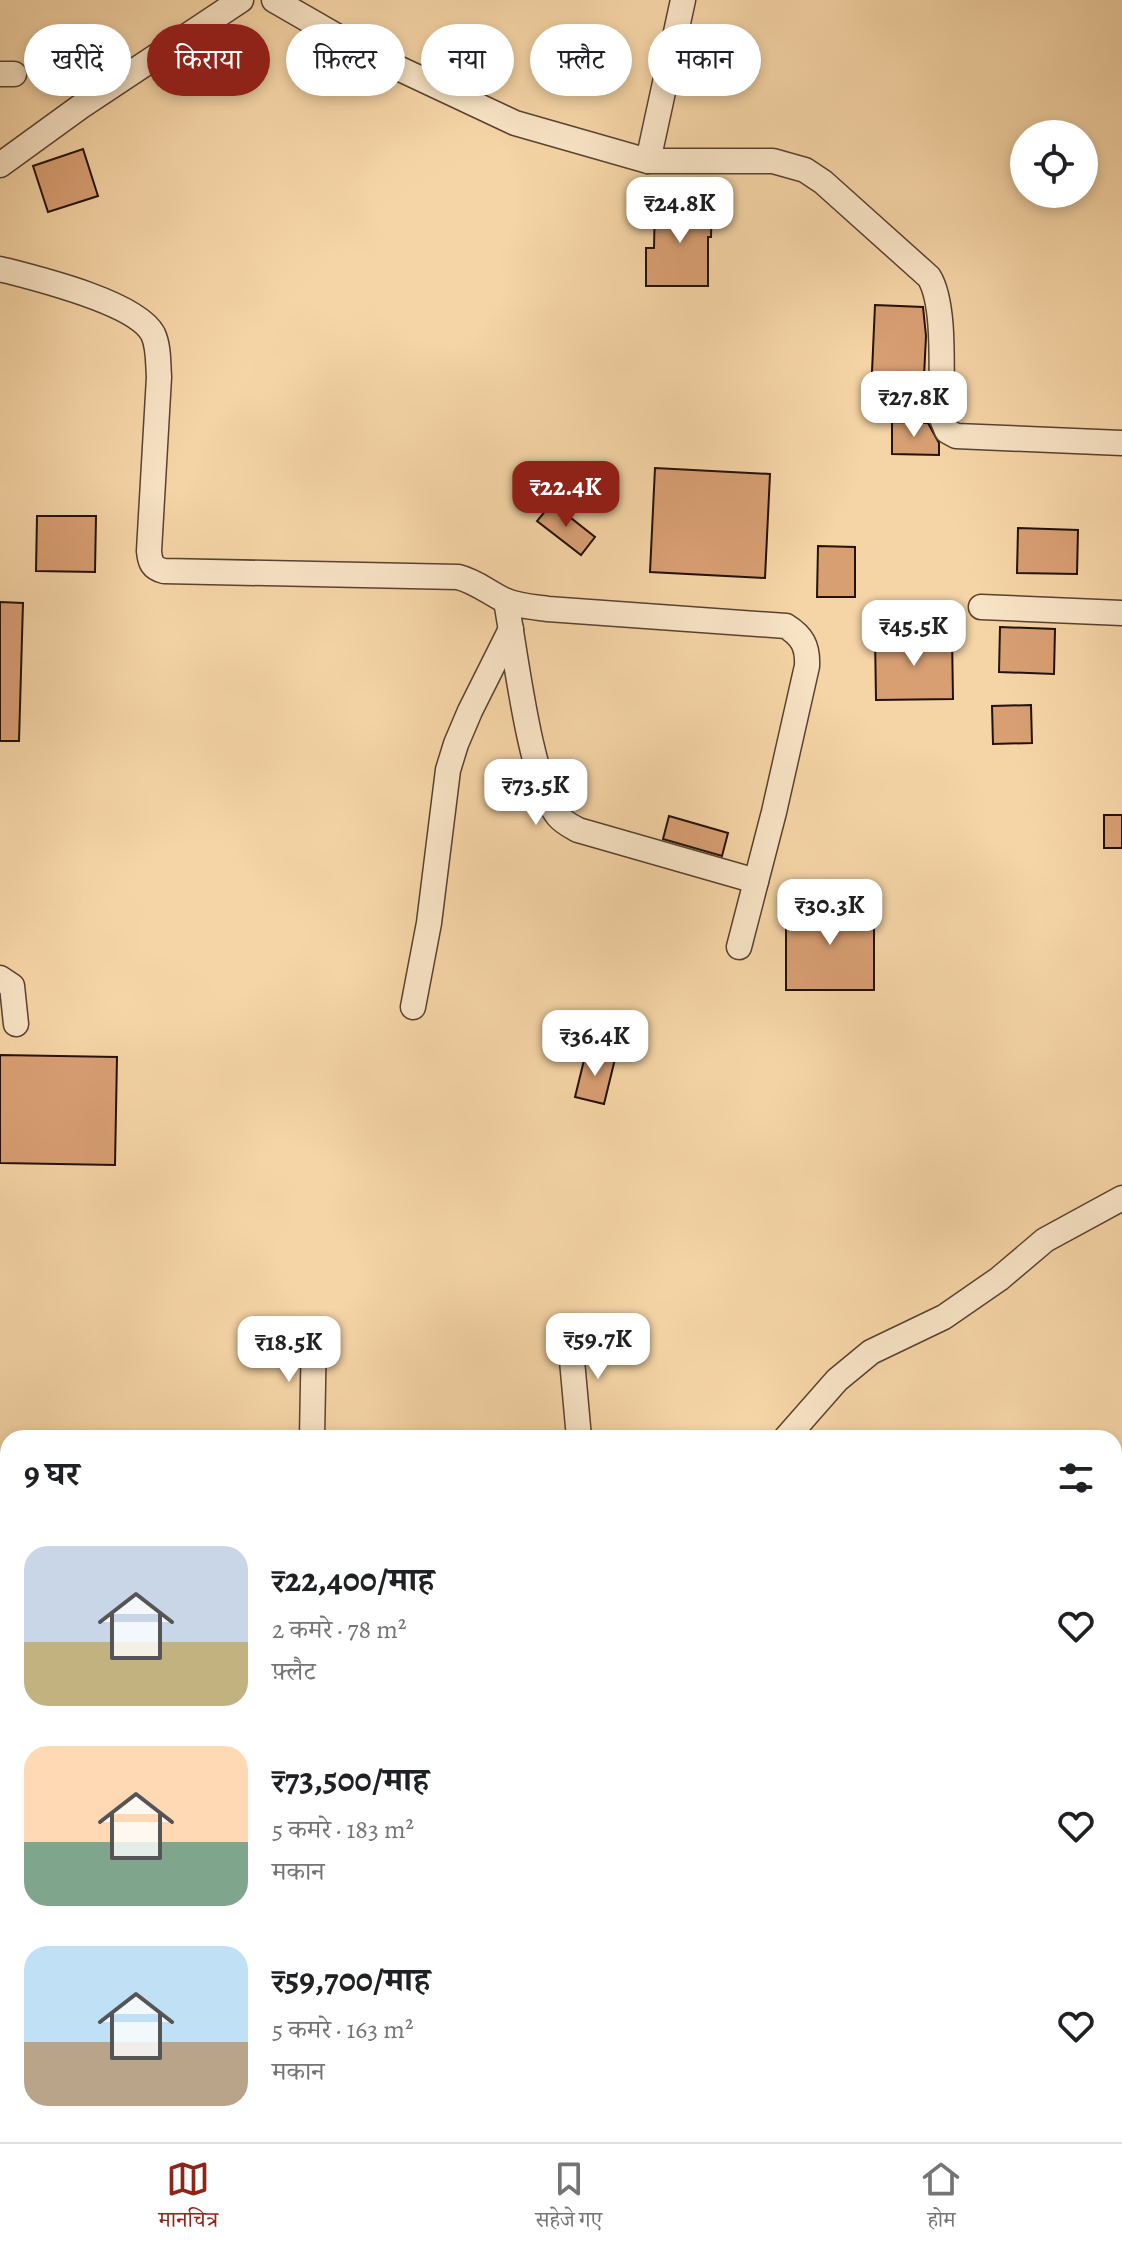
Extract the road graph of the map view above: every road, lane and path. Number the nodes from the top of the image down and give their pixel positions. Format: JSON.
{"nodes":[{"id":1,"x":241,"y":0,"type":"edge"},
{"id":2,"x":274,"y":0,"type":"edge"},
{"id":3,"x":683,"y":0,"type":"edge"},
{"id":4,"x":648,"y":161,"type":"junction"},
{"id":5,"x":0,"y":165,"type":"edge"},
{"id":6,"x":0,"y":269,"type":"edge"},
{"id":7,"x":1122,"y":443,"type":"edge"},
{"id":8,"x":506,"y":601,"type":"junction"},
{"id":9,"x":981,"y":607,"type":"dead end"},
{"id":10,"x":1122,"y":613,"type":"edge"},
{"id":11,"x":511,"y":629,"type":"junction"},
{"id":12,"x":756,"y":881,"type":"junction"},
{"id":13,"x":739,"y":947,"type":"dead end"},
{"id":14,"x":0,"y":978,"type":"edge"},
{"id":15,"x":413,"y":1007,"type":"dead end"},
{"id":16,"x":16,"y":1024,"type":"dead end"},
{"id":17,"x":1122,"y":1198,"type":"edge"},
{"id":18,"x":569,"y":1327,"type":"dead end"},
{"id":19,"x":314,"y":1330,"type":"dead end"},
{"id":20,"x":312,"y":1430,"type":"edge"},
{"id":21,"x":578,"y":1430,"type":"edge"},
{"id":22,"x":793,"y":1430,"type":"edge"}],
"edges":[{"from":1,"to":5,"type":"street"},
{"from":2,"to":4,"type":"street"},
{"from":3,"to":4,"type":"street"},
{"from":4,"to":7,"type":"street"},
{"from":6,"to":8,"type":"street"},
{"from":8,"to":11,"type":"street"},
{"from":8,"to":12,"type":"street"},
{"from":9,"to":10,"type":"street"},
{"from":11,"to":12,"type":"street"},
{"from":11,"to":15,"type":"street"},
{"from":12,"to":13,"type":"street"},
{"from":14,"to":16,"type":"street"},
{"from":17,"to":22,"type":"street"},
{"from":18,"to":21,"type":"street"},
{"from":19,"to":20,"type":"street"}]}
